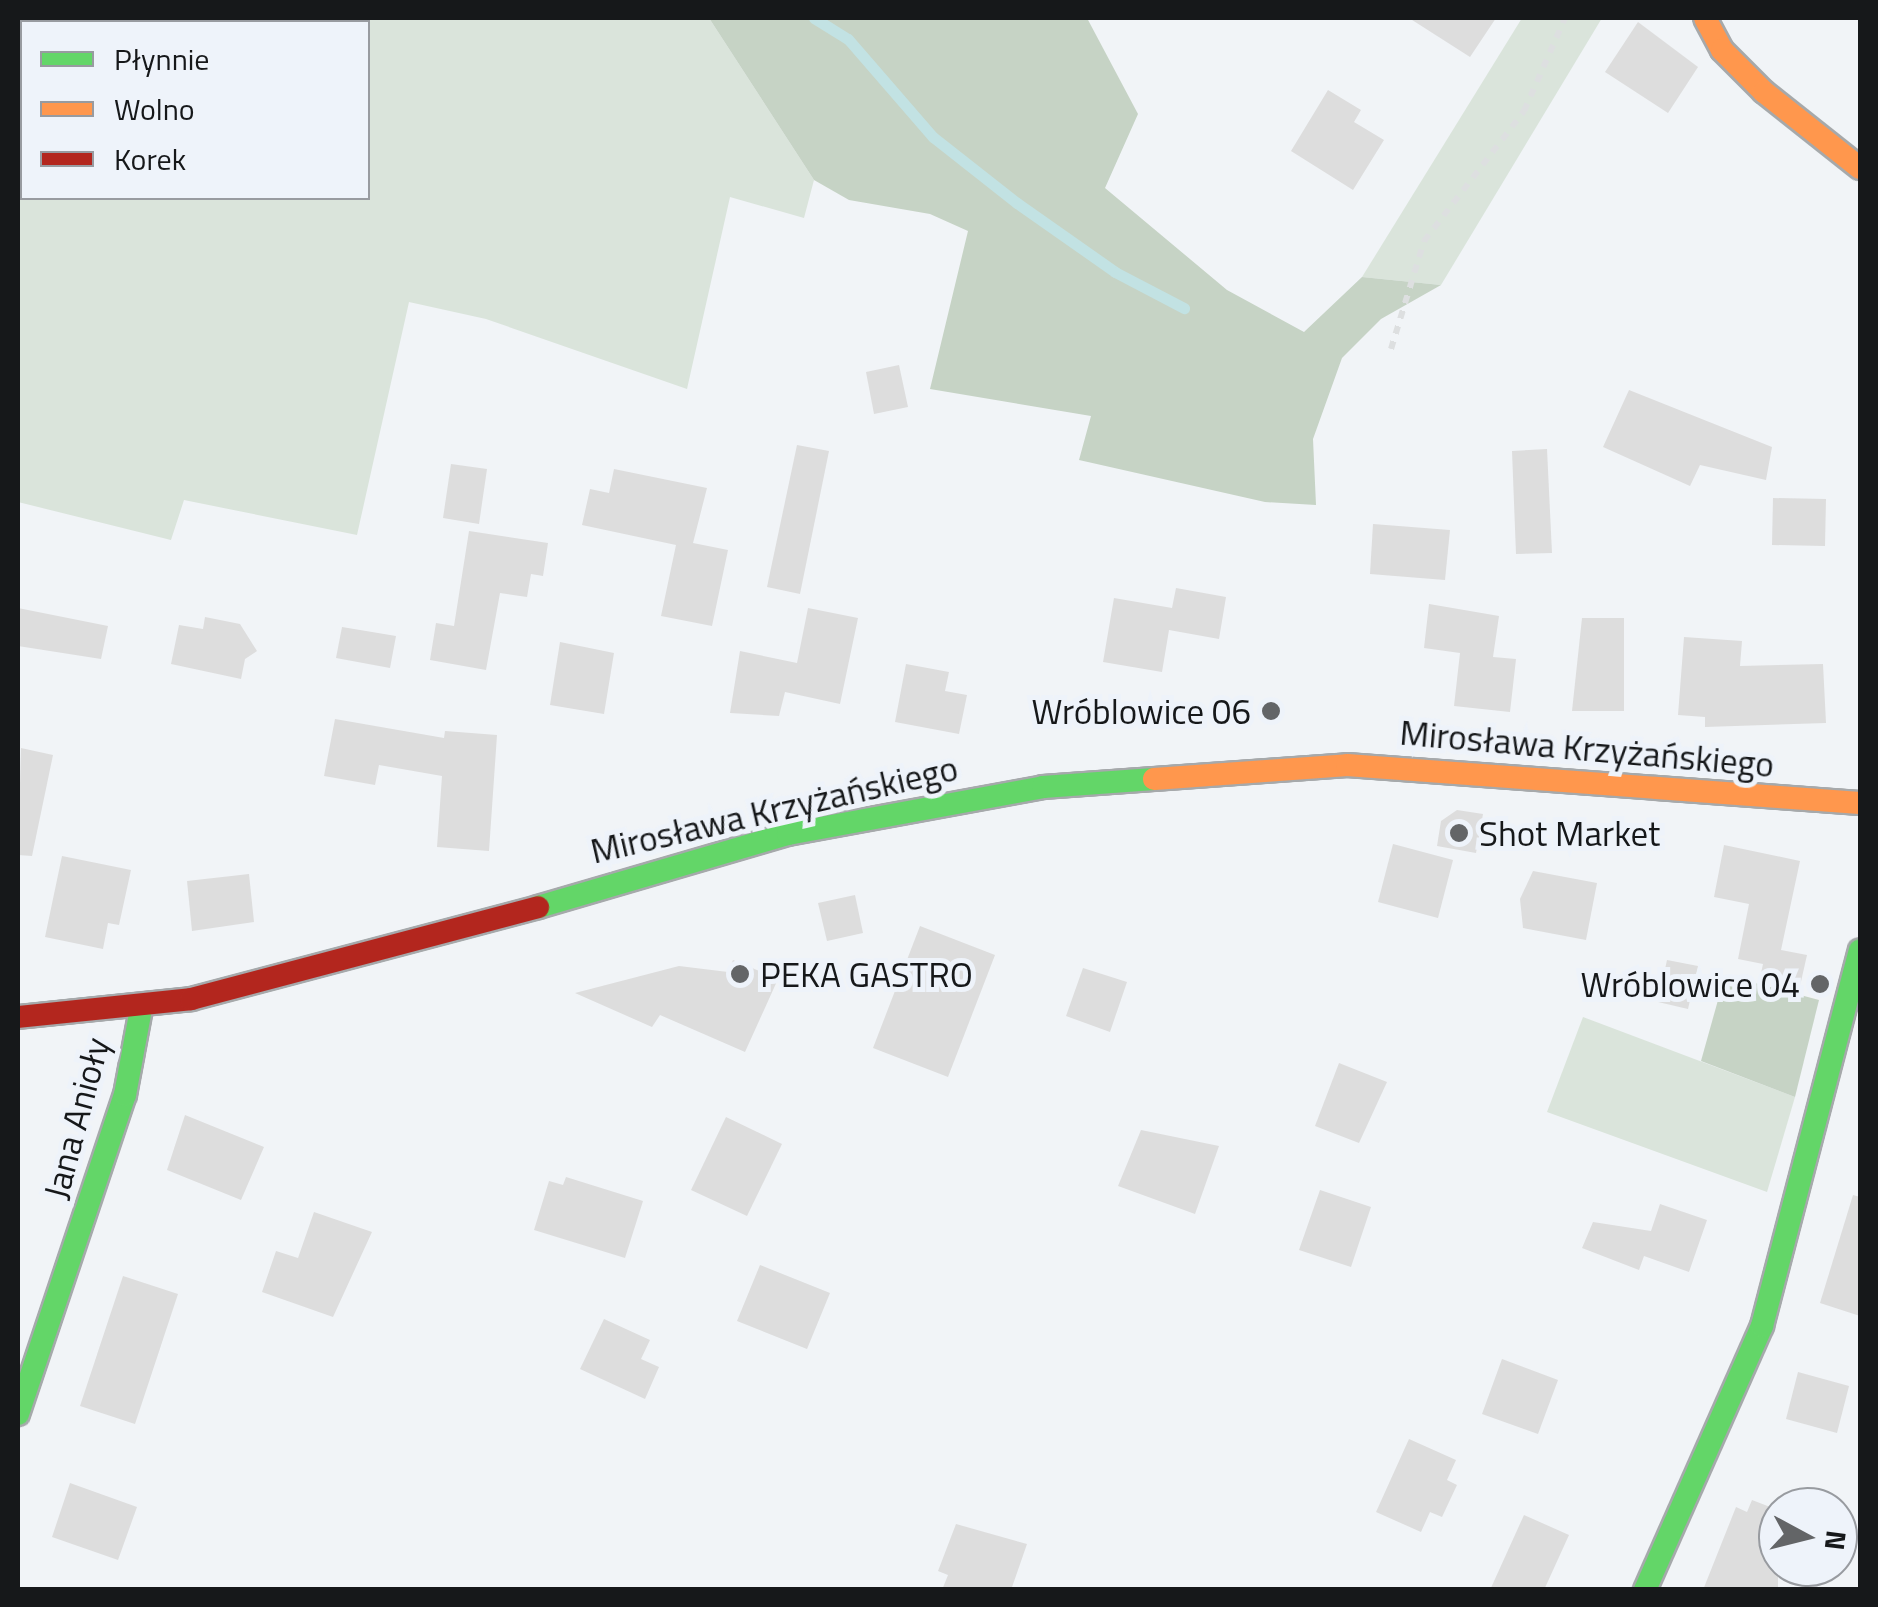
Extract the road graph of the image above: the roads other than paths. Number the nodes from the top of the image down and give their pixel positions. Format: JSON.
{"nodes":[{"id":1,"x":1705,"y":18,"type":"edge"},
{"id":2,"x":1860,"y":168,"type":"edge"},
{"id":3,"x":1860,"y":803,"type":"edge"},
{"id":4,"x":1860,"y":951,"type":"edge"},
{"id":5,"x":141,"y":1009,"type":"junction"},
{"id":6,"x":18,"y":1018,"type":"edge"},
{"id":7,"x":18,"y":1414,"type":"edge"},
{"id":8,"x":1645,"y":1590,"type":"edge"}],
"edges":[{"from":1,"to":2,"type":"street"},
{"from":3,"to":5,"type":"street","name":"Mirosława Krzyżańskiego"},
{"from":4,"to":8,"type":"street"},
{"from":5,"to":6,"type":"street","name":"Mirosława Krzyżańskiego"},
{"from":5,"to":7,"type":"street","name":"Jana Anioły"}]}
